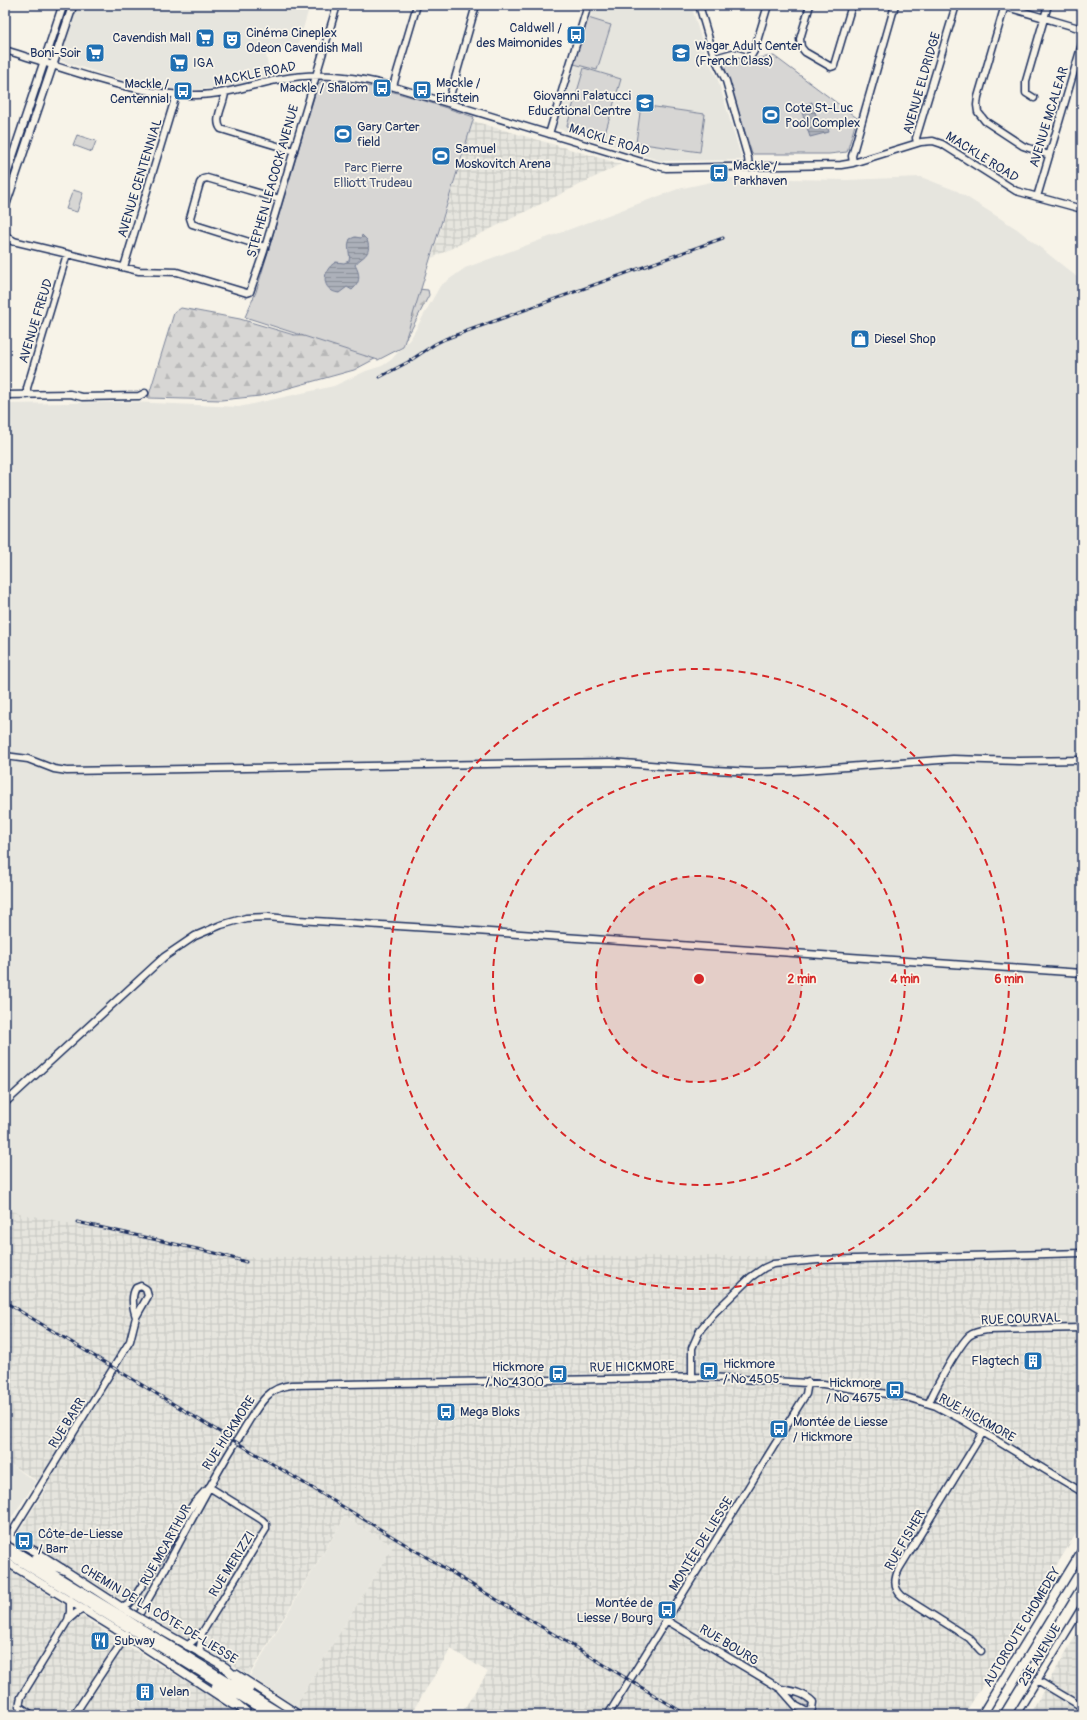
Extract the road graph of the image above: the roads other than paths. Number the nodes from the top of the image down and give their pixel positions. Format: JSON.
{"nodes":[{"id":1,"x":63,"y":5,"type":"edge"},
{"id":2,"x":72,"y":5,"type":"edge"},
{"id":3,"x":337,"y":5,"type":"edge"},
{"id":4,"x":417,"y":5,"type":"edge"},
{"id":5,"x":476,"y":5,"type":"edge"},
{"id":6,"x":588,"y":5,"type":"edge"},
{"id":7,"x":699,"y":5,"type":"edge"},
{"id":8,"x":768,"y":5,"type":"edge"},
{"id":9,"x":810,"y":5,"type":"edge"},
{"id":10,"x":852,"y":5,"type":"edge"},
{"id":11,"x":896,"y":5,"type":"edge"},
{"id":12,"x":956,"y":5,"type":"edge"},
{"id":13,"x":1003,"y":5,"type":"edge"},
{"id":14,"x":1048,"y":5,"type":"edge"},
{"id":15,"x":1044,"y":18,"type":"junction"},
{"id":16,"x":1082,"y":29,"type":"edge"},
{"id":17,"x":1082,"y":44,"type":"edge"},
{"id":18,"x":5,"y":50,"type":"edge"},
{"id":19,"x":715,"y":58,"type":"junction"},
{"id":20,"x":44,"y":62,"type":"junction"},
{"id":21,"x":53,"y":65,"type":"junction"},
{"id":22,"x":316,"y":76,"type":"junction"},
{"id":23,"x":394,"y":86,"type":"junction"},
{"id":24,"x":225,"y":92,"type":"junction"},
{"id":25,"x":176,"y":95,"type":"junction"},
{"id":26,"x":1034,"y":98,"type":"dead end"},
{"id":27,"x":448,"y":103,"type":"junction"},
{"id":28,"x":549,"y":134,"type":"junction"},
{"id":29,"x":917,"y":143,"type":"junction"},
{"id":30,"x":294,"y":151,"type":"junction"},
{"id":31,"x":1049,"y":155,"type":"junction"},
{"id":32,"x":853,"y":162,"type":"junction"},
{"id":33,"x":749,"y":167,"type":"junction"},
{"id":34,"x":5,"y":179,"type":"edge"},
{"id":35,"x":1037,"y":197,"type":"junction"},
{"id":36,"x":280,"y":199,"type":"junction"},
{"id":37,"x":1081,"y":206,"type":"edge"},
{"id":38,"x":5,"y":207,"type":"edge"},
{"id":39,"x":5,"y":236,"type":"edge"},
{"id":40,"x":5,"y":240,"type":"edge"},
{"id":41,"x":13,"y":240,"type":"junction"},
{"id":42,"x":265,"y":247,"type":"junction"},
{"id":43,"x":68,"y":254,"type":"junction"},
{"id":44,"x":124,"y":267,"type":"junction"},
{"id":45,"x":145,"y":392,"type":"dead end"},
{"id":46,"x":5,"y":395,"type":"edge"},
{"id":47,"x":27,"y":395,"type":"junction"},
{"id":48,"x":5,"y":756,"type":"edge"},
{"id":49,"x":1082,"y":760,"type":"edge"},
{"id":50,"x":1082,"y":973,"type":"edge"},
{"id":51,"x":5,"y":1103,"type":"edge"},
{"id":52,"x":1082,"y":1253,"type":"edge"},
{"id":53,"x":136,"y":1317,"type":"dead end"},
{"id":54,"x":1082,"y":1328,"type":"edge"},
{"id":55,"x":692,"y":1377,"type":"junction"},
{"id":56,"x":808,"y":1382,"type":"junction"},
{"id":57,"x":929,"y":1403,"type":"junction"},
{"id":58,"x":983,"y":1432,"type":"junction"},
{"id":59,"x":208,"y":1487,"type":"junction"},
{"id":60,"x":1082,"y":1492,"type":"edge"},
{"id":61,"x":7,"y":1536,"type":"edge"},
{"id":62,"x":5,"y":1545,"type":"edge"},
{"id":63,"x":5,"y":1552,"type":"edge"},
{"id":64,"x":1082,"y":1552,"type":"edge"},
{"id":65,"x":18,"y":1553,"type":"junction"},
{"id":66,"x":5,"y":1561,"type":"edge"},
{"id":67,"x":62,"y":1569,"type":"junction"},
{"id":68,"x":1082,"y":1569,"type":"edge"},
{"id":69,"x":70,"y":1600,"type":"junction"},
{"id":70,"x":1082,"y":1607,"type":"edge"},
{"id":71,"x":84,"y":1609,"type":"junction"},
{"id":72,"x":140,"y":1613,"type":"dead end"},
{"id":73,"x":123,"y":1618,"type":"junction"},
{"id":74,"x":68,"y":1620,"type":"junction"},
{"id":75,"x":666,"y":1620,"type":"junction"},
{"id":76,"x":140,"y":1631,"type":"junction"},
{"id":77,"x":202,"y":1633,"type":"junction"},
{"id":78,"x":124,"y":1639,"type":"dead end"},
{"id":79,"x":186,"y":1646,"type":"junction"},
{"id":80,"x":981,"y":1651,"type":"dead end"},
{"id":81,"x":199,"y":1653,"type":"junction"},
{"id":82,"x":188,"y":1665,"type":"junction"},
{"id":83,"x":223,"y":1666,"type":"junction"},
{"id":84,"x":1037,"y":1680,"type":"junction"},
{"id":85,"x":781,"y":1689,"type":"junction"},
{"id":86,"x":1082,"y":1707,"type":"edge"},
{"id":87,"x":249,"y":1713,"type":"edge"},
{"id":88,"x":282,"y":1714,"type":"edge"},
{"id":89,"x":32,"y":1715,"type":"edge"},
{"id":90,"x":74,"y":1715,"type":"edge"},
{"id":91,"x":271,"y":1715,"type":"edge"},
{"id":92,"x":299,"y":1715,"type":"edge"},
{"id":93,"x":608,"y":1715,"type":"edge"},
{"id":94,"x":982,"y":1715,"type":"edge"},
{"id":95,"x":992,"y":1715,"type":"edge"},
{"id":96,"x":1016,"y":1715,"type":"edge"}],
"edges":[{"from":1,"to":20,"type":"main road"},
{"from":2,"to":21,"type":"main road"},
{"from":3,"to":22,"type":"street","name":"STEPHEN LEACOCK AVENUE"},
{"from":4,"to":23,"type":"street"},
{"from":5,"to":27,"type":"street"},
{"from":6,"to":28,"type":"street"},
{"from":7,"to":19,"type":"street"},
{"from":8,"to":19,"type":"street"},
{"from":9,"to":10,"type":"street"},
{"from":11,"to":32,"type":"street"},
{"from":12,"to":29,"type":"street","name":"AVENUE ELDRIDGE"},
{"from":13,"to":15,"type":"street"},
{"from":13,"to":31,"type":"street"},
{"from":14,"to":15,"type":"street"},
{"from":15,"to":16,"type":"street"},
{"from":15,"to":26,"type":"street"},
{"from":17,"to":31,"type":"street","name":"AVENUE MCALEAR"},
{"from":18,"to":20,"type":"street","name":"MACKLE ROAD"},
{"from":19,"to":33,"type":"street"},
{"from":20,"to":21,"type":"street","name":"MACKLE ROAD"},
{"from":20,"to":34,"type":"main road"},
{"from":21,"to":25,"type":"street","name":"MACKLE ROAD"},
{"from":21,"to":38,"type":"main road"},
{"from":22,"to":23,"type":"street","name":"MACKLE ROAD"},
{"from":22,"to":24,"type":"street","name":"MACKLE ROAD"},
{"from":22,"to":30,"type":"street","name":"STEPHEN LEACOCK AVENUE"},
{"from":23,"to":27,"type":"street","name":"MACKLE ROAD"},
{"from":24,"to":25,"type":"street","name":"MACKLE ROAD"},
{"from":24,"to":30,"type":"street"},
{"from":25,"to":44,"type":"street","name":"AVENUE CENTENNIAL"},
{"from":27,"to":28,"type":"street","name":"MACKLE ROAD"},
{"from":28,"to":33,"type":"street","name":"MACKLE ROAD"},
{"from":29,"to":32,"type":"street","name":"MACKLE ROAD"},
{"from":29,"to":35,"type":"street","name":"MACKLE ROAD"},
{"from":30,"to":36,"type":"street","name":"STEPHEN LEACOCK AVENUE"},
{"from":31,"to":35,"type":"street","name":"AVENUE MCALEAR"},
{"from":32,"to":33,"type":"street","name":"MACKLE ROAD"},
{"from":35,"to":37,"type":"street","name":"MACKLE ROAD"},
{"from":36,"to":42,"type":"street","name":"STEPHEN LEACOCK AVENUE"},
{"from":36,"to":42,"type":"street"},
{"from":39,"to":41,"type":"main road"},
{"from":40,"to":41,"type":"main road"},
{"from":41,"to":43,"type":"street"},
{"from":42,"to":44,"type":"street","name":"STEPHEN LEACOCK AVENUE"},
{"from":43,"to":44,"type":"street"},
{"from":43,"to":47,"type":"street","name":"AVENUE FREUD"},
{"from":45,"to":47,"type":"street"},
{"from":46,"to":47,"type":"street"},
{"from":48,"to":49,"type":"street"},
{"from":50,"to":51,"type":"street"},
{"from":52,"to":55,"type":"street"},
{"from":53,"to":61,"type":"street","name":"RUE BARR"},
{"from":54,"to":57,"type":"street","name":"RUE COURVAL"},
{"from":55,"to":56,"type":"street","name":"RUE HICKMORE"},
{"from":55,"to":59,"type":"street","name":"RUE HICKMORE"},
{"from":56,"to":57,"type":"street","name":"RUE HICKMORE"},
{"from":56,"to":75,"type":"street","name":"MONTÉE DE LIESSE"},
{"from":57,"to":58,"type":"street","name":"RUE HICKMORE"},
{"from":58,"to":60,"type":"street","name":"RUE HICKMORE"},
{"from":58,"to":80,"type":"street","name":"RUE FISHER"},
{"from":59,"to":72,"type":"street","name":"RUE MCARTHUR"},
{"from":59,"to":73,"type":"street"},
{"from":59,"to":77,"type":"street","name":"RUE MERIZZI"},
{"from":61,"to":67,"type":"main road","name":"CHEMIN DE LA CÔTE-DE-LIESSE"},
{"from":62,"to":65,"type":"highway"},
{"from":63,"to":73,"type":"highway"},
{"from":64,"to":94,"type":"highway","name":"AUTOROUTE CHOMEDEY"},
{"from":65,"to":67,"type":"highway"},
{"from":65,"to":73,"type":"highway"},
{"from":66,"to":69,"type":"main road","name":"CHEMIN DE LA CÔTE-DE-LIESSE"},
{"from":67,"to":73,"type":"main road","name":"CHEMIN DE LA CÔTE-DE-LIESSE"},
{"from":68,"to":95,"type":"highway","name":"AUTOROUTE CHOMEDEY"},
{"from":69,"to":71,"type":"main road","name":"CHEMIN DE LA CÔTE-DE-LIESSE"},
{"from":69,"to":74,"type":"street"},
{"from":70,"to":84,"type":"street","name":"23E AVENUE"},
{"from":71,"to":73,"type":"main road","name":"CHEMIN DE LA CÔTE-DE-LIESSE"},
{"from":71,"to":74,"type":"street"},
{"from":73,"to":76,"type":"highway","bridge":true},
{"from":73,"to":76,"type":"main road","name":"CHEMIN DE LA CÔTE-DE-LIESSE","bridge":true},
{"from":74,"to":89,"type":"street"},
{"from":75,"to":85,"type":"street","name":"RUE BOURG"},
{"from":75,"to":93,"type":"street","name":"MONTÉE DE LIESSE"},
{"from":76,"to":79,"type":"main road","name":"CHEMIN DE LA CÔTE-DE-LIESSE"},
{"from":76,"to":82,"type":"highway"},
{"from":76,"to":87,"type":"main road","name":"CHEMIN DE LA CÔTE-DE-LIESSE"},
{"from":76,"to":88,"type":"highway"},
{"from":77,"to":79,"type":"street","name":"RUE MERIZZI"},
{"from":77,"to":81,"type":"street","name":"RUE MERIZZI"},
{"from":78,"to":90,"type":"street"},
{"from":79,"to":81,"type":"main road","name":"CHEMIN DE LA CÔTE-DE-LIESSE"},
{"from":81,"to":83,"type":"main road","name":"CHEMIN DE LA CÔTE-DE-LIESSE"},
{"from":82,"to":87,"type":"highway"},
{"from":82,"to":91,"type":"highway"},
{"from":83,"to":88,"type":"highway"},
{"from":83,"to":92,"type":"main road","name":"CHEMIN DE LA CÔTE-DE-LIESSE"},
{"from":84,"to":86,"type":"street"},
{"from":84,"to":96,"type":"street","name":"23E AVENUE"},
{"from":85,"to":85,"type":"street","name":"RUE BOURG"}]}
